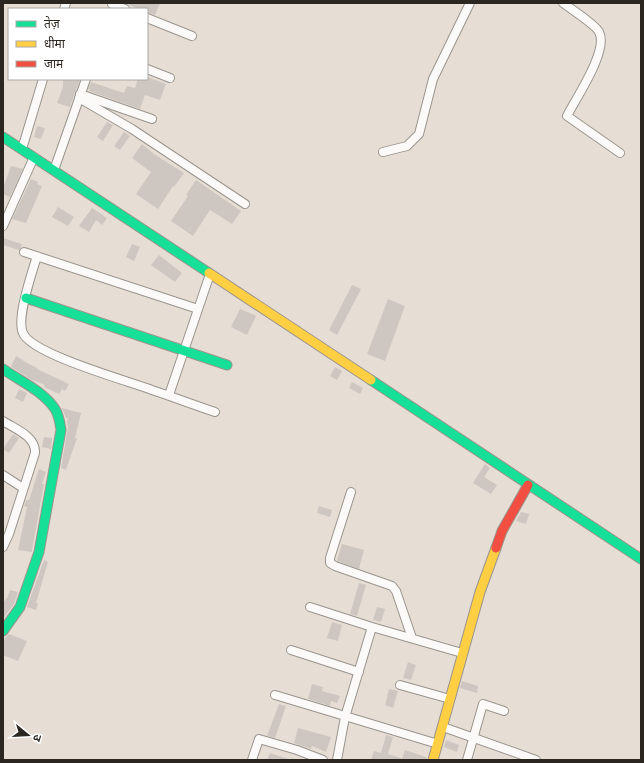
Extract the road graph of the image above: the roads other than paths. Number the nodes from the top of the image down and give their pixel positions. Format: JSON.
{"nodes":[{"id":1,"x":470,"y":3,"type":"edge"},
{"id":2,"x":563,"y":3,"type":"edge"},
{"id":3,"x":111,"y":5,"type":"edge"},
{"id":4,"x":122,"y":8,"type":"edge"},
{"id":5,"x":148,"y":18,"type":"edge"},
{"id":6,"x":192,"y":36,"type":"dead end"},
{"id":7,"x":148,"y":68,"type":"edge"},
{"id":8,"x":170,"y":78,"type":"dead end"},
{"id":9,"x":43,"y":80,"type":"edge"},
{"id":10,"x":86,"y":80,"type":"edge"},
{"id":11,"x":80,"y":96,"type":"junction"},
{"id":12,"x":152,"y":119,"type":"dead end"},
{"id":13,"x":3,"y":136,"type":"edge"},
{"id":14,"x":22,"y":149,"type":"junction"},
{"id":15,"x":383,"y":152,"type":"dead end"},
{"id":16,"x":620,"y":153,"type":"dead end"},
{"id":17,"x":34,"y":157,"type":"junction"},
{"id":18,"x":54,"y":170,"type":"junction"},
{"id":19,"x":245,"y":204,"type":"dead end"},
{"id":20,"x":3,"y":226,"type":"edge"},
{"id":21,"x":24,"y":252,"type":"dead end"},
{"id":22,"x":37,"y":256,"type":"junction"},
{"id":23,"x":210,"y":274,"type":"junction"},
{"id":24,"x":26,"y":298,"type":"junction"},
{"id":25,"x":198,"y":309,"type":"junction"},
{"id":26,"x":184,"y":350,"type":"junction"},
{"id":27,"x":227,"y":365,"type":"dead end"},
{"id":28,"x":3,"y":369,"type":"edge"},
{"id":29,"x":169,"y":395,"type":"junction"},
{"id":30,"x":216,"y":412,"type":"dead end"},
{"id":31,"x":3,"y":421,"type":"edge"},
{"id":32,"x":3,"y":475,"type":"edge"},
{"id":33,"x":528,"y":485,"type":"junction"},
{"id":34,"x":23,"y":488,"type":"junction"},
{"id":35,"x":351,"y":492,"type":"dead end"},
{"id":36,"x":6,"y":533,"type":"edge"},
{"id":37,"x":3,"y":547,"type":"edge"},
{"id":38,"x":641,"y":559,"type":"edge"},
{"id":39,"x":310,"y":607,"type":"dead end"},
{"id":40,"x":372,"y":628,"type":"junction"},
{"id":41,"x":3,"y":630,"type":"edge"},
{"id":42,"x":412,"y":638,"type":"junction"},
{"id":43,"x":291,"y":650,"type":"dead end"},
{"id":44,"x":462,"y":653,"type":"junction"},
{"id":45,"x":359,"y":672,"type":"junction"},
{"id":46,"x":400,"y":685,"type":"dead end"},
{"id":47,"x":275,"y":695,"type":"dead end"},
{"id":48,"x":450,"y":699,"type":"junction"},
{"id":49,"x":504,"y":711,"type":"dead end"},
{"id":50,"x":345,"y":717,"type":"junction"},
{"id":51,"x":443,"y":727,"type":"junction"},
{"id":52,"x":473,"y":738,"type":"junction"},
{"id":53,"x":438,"y":744,"type":"junction"},
{"id":54,"x":252,"y":760,"type":"edge"},
{"id":55,"x":323,"y":760,"type":"edge"},
{"id":56,"x":337,"y":760,"type":"edge"},
{"id":57,"x":433,"y":760,"type":"edge"},
{"id":58,"x":467,"y":760,"type":"edge"},
{"id":59,"x":536,"y":760,"type":"edge"}],
"edges":[{"from":1,"to":15,"type":"street"},
{"from":2,"to":16,"type":"street"},
{"from":3,"to":4,"type":"street"},
{"from":5,"to":6,"type":"street"},
{"from":7,"to":8,"type":"street"},
{"from":9,"to":14,"type":"street"},
{"from":10,"to":11,"type":"street"},
{"from":11,"to":12,"type":"street"},
{"from":11,"to":18,"type":"street"},
{"from":11,"to":19,"type":"street"},
{"from":13,"to":14,"type":"street"},
{"from":14,"to":17,"type":"street"},
{"from":17,"to":18,"type":"street"},
{"from":17,"to":20,"type":"street"},
{"from":18,"to":23,"type":"street"},
{"from":21,"to":22,"type":"street"},
{"from":22,"to":24,"type":"street"},
{"from":22,"to":25,"type":"street"},
{"from":23,"to":25,"type":"street"},
{"from":23,"to":33,"type":"street"},
{"from":24,"to":26,"type":"street"},
{"from":24,"to":29,"type":"street"},
{"from":25,"to":26,"type":"street"},
{"from":26,"to":27,"type":"street"},
{"from":26,"to":29,"type":"street"},
{"from":28,"to":41,"type":"street"},
{"from":29,"to":30,"type":"street"},
{"from":31,"to":34,"type":"street"},
{"from":32,"to":34,"type":"street"},
{"from":33,"to":38,"type":"street"},
{"from":33,"to":44,"type":"street"},
{"from":34,"to":36,"type":"street"},
{"from":35,"to":42,"type":"street"},
{"from":36,"to":37,"type":"street"},
{"from":39,"to":40,"type":"street"},
{"from":40,"to":42,"type":"street"},
{"from":40,"to":45,"type":"street"},
{"from":42,"to":44,"type":"street"},
{"from":43,"to":45,"type":"street"},
{"from":44,"to":48,"type":"street"},
{"from":45,"to":50,"type":"street"},
{"from":46,"to":48,"type":"street"},
{"from":47,"to":50,"type":"street"},
{"from":48,"to":51,"type":"street"},
{"from":49,"to":52,"type":"street"},
{"from":50,"to":53,"type":"street"},
{"from":50,"to":56,"type":"street"},
{"from":51,"to":52,"type":"street"},
{"from":51,"to":53,"type":"street"},
{"from":52,"to":58,"type":"street"},
{"from":52,"to":59,"type":"street"},
{"from":53,"to":57,"type":"street"},
{"from":54,"to":55,"type":"street"}]}
